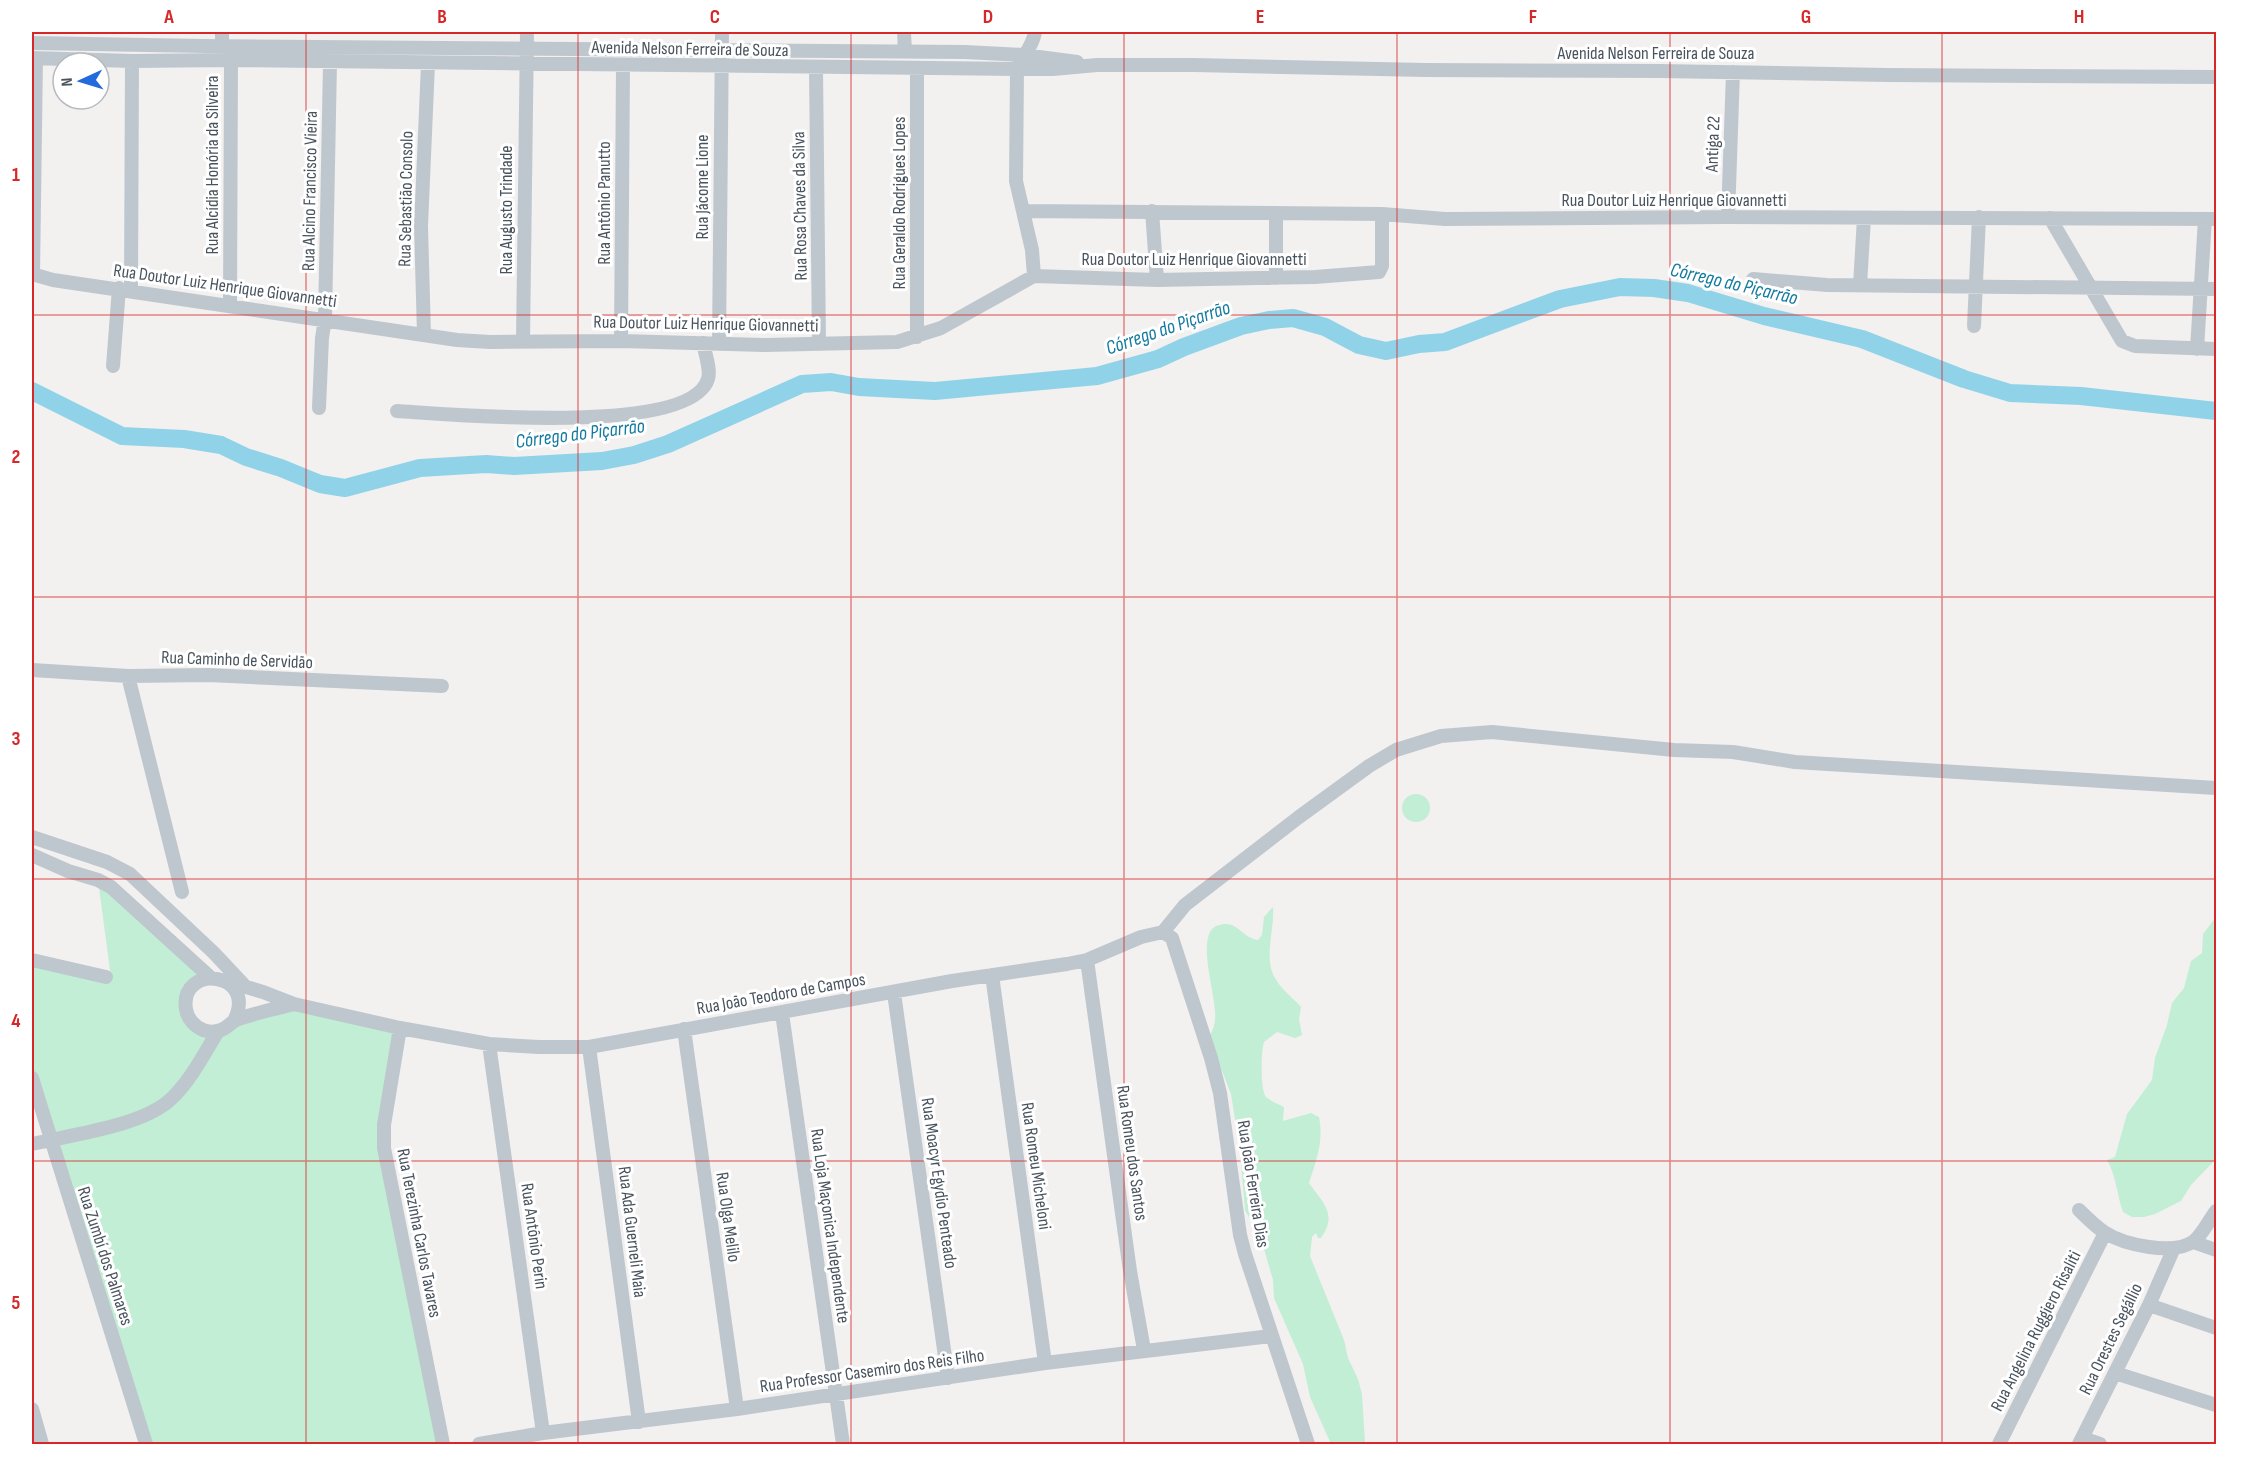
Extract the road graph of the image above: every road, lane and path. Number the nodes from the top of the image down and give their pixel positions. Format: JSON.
{"nodes":[{"id":1,"x":527,"y":32,"type":"edge"},
{"id":2,"x":722,"y":32,"type":"edge"},
{"id":3,"x":904,"y":32,"type":"edge"},
{"id":4,"x":1035,"y":32,"type":"edge"},
{"id":5,"x":35,"y":39,"type":"edge"},
{"id":6,"x":222,"y":39,"type":"edge"},
{"id":7,"x":526,"y":48,"type":"junction"},
{"id":8,"x":721,"y":51,"type":"junction"},
{"id":9,"x":905,"y":52,"type":"junction"},
{"id":10,"x":1023,"y":55,"type":"junction"},
{"id":11,"x":34,"y":58,"type":"edge"},
{"id":12,"x":231,"y":60,"type":"junction"},
{"id":13,"x":132,"y":61,"type":"junction"},
{"id":14,"x":330,"y":63,"type":"junction"},
{"id":15,"x":428,"y":63,"type":"junction"},
{"id":16,"x":1097,"y":65,"type":"junction"},
{"id":17,"x":623,"y":66,"type":"junction"},
{"id":18,"x":721,"y":66,"type":"junction"},
{"id":19,"x":816,"y":68,"type":"junction"},
{"id":20,"x":917,"y":69,"type":"junction"},
{"id":21,"x":1017,"y":69,"type":"junction"},
{"id":22,"x":526,"y":72,"type":"junction"},
{"id":23,"x":1733,"y":72,"type":"junction"},
{"id":24,"x":2216,"y":77,"type":"edge"},
{"id":25,"x":1024,"y":211,"type":"junction"},
{"id":26,"x":1152,"y":211,"type":"junction"},
{"id":27,"x":1276,"y":213,"type":"junction"},
{"id":28,"x":1382,"y":214,"type":"junction"},
{"id":29,"x":1728,"y":217,"type":"junction"},
{"id":30,"x":1979,"y":217,"type":"junction"},
{"id":31,"x":1864,"y":218,"type":"junction"},
{"id":32,"x":2050,"y":218,"type":"junction"},
{"id":33,"x":2211,"y":219,"type":"edge"},
{"id":34,"x":32,"y":275,"type":"edge"},
{"id":35,"x":1034,"y":276,"type":"junction"},
{"id":36,"x":1276,"y":278,"type":"junction"},
{"id":37,"x":1753,"y":279,"type":"dead end"},
{"id":38,"x":1157,"y":280,"type":"junction"},
{"id":39,"x":1860,"y":285,"type":"junction"},
{"id":40,"x":1977,"y":286,"type":"junction"},
{"id":41,"x":2090,"y":287,"type":"junction"},
{"id":42,"x":2201,"y":288,"type":"junction"},
{"id":43,"x":125,"y":289,"type":"junction"},
{"id":44,"x":2217,"y":289,"type":"edge"},
{"id":45,"x":230,"y":306,"type":"junction"},
{"id":46,"x":325,"y":319,"type":"junction"},
{"id":47,"x":1974,"y":326,"type":"dead end"},
{"id":48,"x":424,"y":335,"type":"junction"},
{"id":49,"x":917,"y":337,"type":"junction"},
{"id":50,"x":523,"y":341,"type":"junction"},
{"id":51,"x":621,"y":341,"type":"junction"},
{"id":52,"x":703,"y":343,"type":"junction"},
{"id":53,"x":719,"y":344,"type":"junction"},
{"id":54,"x":819,"y":344,"type":"junction"},
{"id":55,"x":2197,"y":349,"type":"junction"},
{"id":56,"x":2217,"y":349,"type":"edge"},
{"id":57,"x":113,"y":366,"type":"dead end"},
{"id":58,"x":319,"y":408,"type":"dead end"},
{"id":59,"x":397,"y":411,"type":"dead end"},
{"id":60,"x":32,"y":670,"type":"edge"},
{"id":61,"x":128,"y":676,"type":"junction"},
{"id":62,"x":442,"y":686,"type":"dead end"},
{"id":63,"x":2217,"y":788,"type":"edge"},
{"id":64,"x":32,"y":837,"type":"edge"},
{"id":65,"x":32,"y":855,"type":"edge"},
{"id":66,"x":182,"y":892,"type":"dead end"},
{"id":67,"x":1163,"y":932,"type":"junction"},
{"id":68,"x":214,"y":953,"type":"junction"},
{"id":69,"x":32,"y":960,"type":"edge"},
{"id":70,"x":1087,"y":960,"type":"junction"},
{"id":71,"x":206,"y":973,"type":"junction"},
{"id":72,"x":992,"y":975,"type":"junction"},
{"id":73,"x":106,"y":976,"type":"dead end"},
{"id":74,"x":226,"y":981,"type":"junction"},
{"id":75,"x":245,"y":987,"type":"junction"},
{"id":76,"x":894,"y":993,"type":"junction"},
{"id":77,"x":294,"y":1004,"type":"junction"},
{"id":78,"x":782,"y":1013,"type":"junction"},
{"id":79,"x":234,"y":1021,"type":"junction"},
{"id":80,"x":400,"y":1028,"type":"junction"},
{"id":81,"x":684,"y":1029,"type":"junction"},
{"id":82,"x":218,"y":1031,"type":"junction"},
{"id":83,"x":489,"y":1044,"type":"junction"},
{"id":84,"x":589,"y":1047,"type":"junction"},
{"id":85,"x":32,"y":1078,"type":"edge"},
{"id":86,"x":49,"y":1140,"type":"junction"},
{"id":87,"x":32,"y":1144,"type":"edge"},
{"id":88,"x":2079,"y":1210,"type":"dead end"},
{"id":89,"x":2217,"y":1211,"type":"edge"},
{"id":90,"x":2106,"y":1233,"type":"junction"},
{"id":91,"x":2193,"y":1242,"type":"junction"},
{"id":92,"x":2174,"y":1248,"type":"junction"},
{"id":93,"x":2217,"y":1250,"type":"edge"},
{"id":94,"x":2149,"y":1305,"type":"junction"},
{"id":95,"x":2217,"y":1328,"type":"edge"},
{"id":96,"x":1271,"y":1336,"type":"junction"},
{"id":97,"x":1144,"y":1350,"type":"junction"},
{"id":98,"x":1045,"y":1363,"type":"junction"},
{"id":99,"x":2115,"y":1373,"type":"junction"},
{"id":100,"x":948,"y":1378,"type":"junction"},
{"id":101,"x":836,"y":1395,"type":"junction"},
{"id":102,"x":2217,"y":1406,"type":"edge"},
{"id":103,"x":32,"y":1409,"type":"edge"},
{"id":104,"x":737,"y":1409,"type":"junction"},
{"id":105,"x":639,"y":1422,"type":"junction"},
{"id":106,"x":543,"y":1434,"type":"junction"},
{"id":107,"x":2081,"y":1441,"type":"edge"},
{"id":108,"x":42,"y":1444,"type":"edge"},
{"id":109,"x":146,"y":1444,"type":"edge"},
{"id":110,"x":442,"y":1444,"type":"edge"},
{"id":111,"x":479,"y":1444,"type":"edge"},
{"id":112,"x":843,"y":1444,"type":"edge"},
{"id":113,"x":1308,"y":1444,"type":"edge"},
{"id":114,"x":2000,"y":1444,"type":"edge"},
{"id":115,"x":2100,"y":1444,"type":"edge"}],
"edges":[{"from":1,"to":7,"type":"street","name":"Rua Augusto Trindade"},
{"from":2,"to":8,"type":"street","name":"Rua Jácome Lione"},
{"from":3,"to":9,"type":"street"},
{"from":4,"to":10,"type":"street"},
{"from":5,"to":6,"type":"street","name":"Avenida Nelson Ferreira de Souza"},
{"from":6,"to":7,"type":"street","name":"Avenida Nelson Ferreira de Souza"},
{"from":6,"to":12,"type":"street"},
{"from":7,"to":8,"type":"street","name":"Avenida Nelson Ferreira de Souza"},
{"from":7,"to":22,"type":"street","name":"Rua Augusto Trindade"},
{"from":8,"to":9,"type":"street","name":"Avenida Nelson Ferreira de Souza"},
{"from":8,"to":18,"type":"street","name":"Rua Jácome Lione"},
{"from":9,"to":10,"type":"street","name":"Avenida Nelson Ferreira de Souza"},
{"from":10,"to":16,"type":"street","name":"Avenida Nelson Ferreira de Souza"},
{"from":10,"to":21,"type":"street"},
{"from":11,"to":13,"type":"street","name":"Avenida Nelson Ferreira de Souza"},
{"from":11,"to":34,"type":"street"},
{"from":12,"to":13,"type":"street","name":"Avenida Nelson Ferreira de Souza"},
{"from":12,"to":14,"type":"street","name":"Avenida Nelson Ferreira de Souza"},
{"from":12,"to":45,"type":"street","name":"Rua Alcídia Honória da Silveira"},
{"from":13,"to":43,"type":"street"},
{"from":14,"to":15,"type":"street","name":"Avenida Nelson Ferreira de Souza"},
{"from":14,"to":46,"type":"street","name":"Rua Alcino Francisco Vieira"},
{"from":15,"to":22,"type":"street","name":"Avenida Nelson Ferreira de Souza"},
{"from":15,"to":48,"type":"street","name":"Rua Sebastião Consolo"},
{"from":16,"to":21,"type":"street","name":"Avenida Nelson Ferreira de Souza"},
{"from":16,"to":23,"type":"street","name":"Avenida Nelson Ferreira de Souza"},
{"from":17,"to":18,"type":"street","name":"Avenida Nelson Ferreira de Souza"},
{"from":17,"to":22,"type":"street","name":"Avenida Nelson Ferreira de Souza"},
{"from":17,"to":51,"type":"street","name":"Rua Antônio Panutto"},
{"from":18,"to":19,"type":"street","name":"Avenida Nelson Ferreira de Souza"},
{"from":18,"to":53,"type":"street","name":"Rua Jácome Lione"},
{"from":19,"to":20,"type":"street","name":"Avenida Nelson Ferreira de Souza"},
{"from":19,"to":54,"type":"street","name":"Rua Rosa Chaves da Silva"},
{"from":20,"to":21,"type":"street","name":"Avenida Nelson Ferreira de Souza"},
{"from":20,"to":49,"type":"street","name":"Rua Geraldo Rodrigues Lopes"},
{"from":21,"to":25,"type":"street"},
{"from":22,"to":50,"type":"street","name":"Rua Augusto Trindade"},
{"from":23,"to":24,"type":"street","name":"Avenida Nelson Ferreira de Souza"},
{"from":23,"to":29,"type":"street","name":"Antiga 22"},
{"from":25,"to":26,"type":"street","name":"Rua Doutor Luiz Henrique Giovannetti"},
{"from":25,"to":35,"type":"street"},
{"from":26,"to":27,"type":"street","name":"Rua Doutor Luiz Henrique Giovannetti"},
{"from":26,"to":38,"type":"street"},
{"from":27,"to":28,"type":"street","name":"Rua Doutor Luiz Henrique Giovannetti"},
{"from":27,"to":36,"type":"street"},
{"from":28,"to":29,"type":"street","name":"Rua Doutor Luiz Henrique Giovannetti"},
{"from":28,"to":36,"type":"street","name":"Rua Doutor Luiz Henrique Giovannetti"},
{"from":29,"to":31,"type":"street","name":"Rua Doutor Luiz Henrique Giovannetti"},
{"from":30,"to":31,"type":"street","name":"Rua Doutor Luiz Henrique Giovannetti"},
{"from":30,"to":32,"type":"street","name":"Rua Doutor Luiz Henrique Giovannetti"},
{"from":30,"to":40,"type":"street"},
{"from":31,"to":39,"type":"street"},
{"from":32,"to":33,"type":"street","name":"Rua Doutor Luiz Henrique Giovannetti"},
{"from":32,"to":41,"type":"street"},
{"from":33,"to":42,"type":"street"},
{"from":34,"to":43,"type":"street","name":"Rua Doutor Luiz Henrique Giovannetti"},
{"from":35,"to":38,"type":"street","name":"Rua Doutor Luiz Henrique Giovannetti"},
{"from":35,"to":49,"type":"street","name":"Rua Doutor Luiz Henrique Giovannetti"},
{"from":36,"to":38,"type":"street","name":"Rua Doutor Luiz Henrique Giovannetti"},
{"from":37,"to":39,"type":"street"},
{"from":39,"to":40,"type":"street"},
{"from":40,"to":41,"type":"street"},
{"from":40,"to":47,"type":"street"},
{"from":41,"to":42,"type":"street"},
{"from":41,"to":55,"type":"street"},
{"from":42,"to":44,"type":"street"},
{"from":42,"to":55,"type":"street"},
{"from":43,"to":45,"type":"street","name":"Rua Doutor Luiz Henrique Giovannetti"},
{"from":43,"to":57,"type":"street"},
{"from":45,"to":46,"type":"street","name":"Rua Doutor Luiz Henrique Giovannetti"},
{"from":46,"to":48,"type":"street","name":"Rua Doutor Luiz Henrique Giovannetti"},
{"from":46,"to":58,"type":"street","name":"Rua Alcino Francisco Vieira"},
{"from":48,"to":50,"type":"street","name":"Rua Doutor Luiz Henrique Giovannetti"},
{"from":49,"to":54,"type":"street","name":"Rua Doutor Luiz Henrique Giovannetti"},
{"from":50,"to":51,"type":"street","name":"Rua Doutor Luiz Henrique Giovannetti"},
{"from":51,"to":52,"type":"street","name":"Rua Doutor Luiz Henrique Giovannetti"},
{"from":52,"to":53,"type":"street","name":"Rua Doutor Luiz Henrique Giovannetti"},
{"from":52,"to":59,"type":"street"},
{"from":53,"to":54,"type":"street","name":"Rua Doutor Luiz Henrique Giovannetti"},
{"from":55,"to":56,"type":"street"},
{"from":60,"to":61,"type":"street","name":"Rua Caminho de Servidão"},
{"from":61,"to":62,"type":"street","name":"Rua Caminho de Servidão"},
{"from":61,"to":66,"type":"street"},
{"from":63,"to":67,"type":"street"},
{"from":64,"to":68,"type":"street"},
{"from":65,"to":71,"type":"street"},
{"from":67,"to":70,"type":"street","name":"Rua João Teodoro de Campos"},
{"from":67,"to":96,"type":"street","name":"Rua João Ferreira Dias"},
{"from":68,"to":71,"type":"street"},
{"from":68,"to":75,"type":"street"},
{"from":69,"to":73,"type":"street"},
{"from":70,"to":72,"type":"street","name":"Rua João Teodoro de Campos"},
{"from":70,"to":97,"type":"street","name":"Rua Romeu dos Santos"},
{"from":71,"to":74,"type":"street"},
{"from":71,"to":82,"type":"street"},
{"from":72,"to":76,"type":"street","name":"Rua João Teodoro de Campos"},
{"from":72,"to":98,"type":"street","name":"Rua Romeu Micheloni"},
{"from":74,"to":75,"type":"street","name":"Rua João Teodoro de Campos"},
{"from":74,"to":79,"type":"street"},
{"from":75,"to":77,"type":"street","name":"Rua João Teodoro de Campos"},
{"from":76,"to":78,"type":"street","name":"Rua João Teodoro de Campos"},
{"from":76,"to":100,"type":"street","name":"Rua Moacyr Egydio Penteado"},
{"from":77,"to":79,"type":"street"},
{"from":77,"to":80,"type":"street","name":"Rua João Teodoro de Campos"},
{"from":78,"to":81,"type":"street","name":"Rua João Teodoro de Campos"},
{"from":78,"to":101,"type":"street","name":"Rua Loja Maçonica Independente"},
{"from":79,"to":82,"type":"street"},
{"from":80,"to":83,"type":"street","name":"Rua João Teodoro de Campos"},
{"from":80,"to":110,"type":"street","name":"Rua Terezinha Carlos Tavares"},
{"from":81,"to":84,"type":"street","name":"Rua João Teodoro de Campos"},
{"from":81,"to":104,"type":"street","name":"Rua Olga Melilo"},
{"from":82,"to":86,"type":"street"},
{"from":83,"to":84,"type":"street","name":"Rua João Teodoro de Campos"},
{"from":83,"to":106,"type":"street","name":"Rua Antônio Perin"},
{"from":84,"to":105,"type":"street","name":"Rua Ada Guerneli Maia"},
{"from":85,"to":86,"type":"street","name":"Rua Zumbí dos Palmares"},
{"from":86,"to":87,"type":"street"},
{"from":86,"to":109,"type":"street","name":"Rua Zumbí dos Palmares"},
{"from":88,"to":90,"type":"street"},
{"from":89,"to":91,"type":"street"},
{"from":90,"to":92,"type":"street"},
{"from":90,"to":114,"type":"street","name":"Rua Angelina Ruggiero Risaliti"},
{"from":91,"to":92,"type":"street"},
{"from":91,"to":93,"type":"street"},
{"from":92,"to":94,"type":"street","name":"Rua Orestes Segállio"},
{"from":94,"to":95,"type":"street"},
{"from":94,"to":99,"type":"street","name":"Rua Orestes Segállio"},
{"from":96,"to":97,"type":"street","name":"Rua Professor Casemiro dos Reis Filho"},
{"from":96,"to":113,"type":"street","name":"Rua João Ferreira Dias"},
{"from":97,"to":98,"type":"street","name":"Rua Professor Casemiro dos Reis Filho"},
{"from":98,"to":100,"type":"street","name":"Rua Professor Casemiro dos Reis Filho"},
{"from":99,"to":102,"type":"street"},
{"from":99,"to":107,"type":"street","name":"Rua Orestes Segállio"},
{"from":100,"to":101,"type":"street","name":"Rua Professor Casemiro dos Reis Filho"},
{"from":101,"to":104,"type":"street","name":"Rua Professor Casemiro dos Reis Filho"},
{"from":101,"to":112,"type":"street","name":"Rua Loja Maçonica Independente"},
{"from":103,"to":108,"type":"street"},
{"from":104,"to":105,"type":"street","name":"Rua Professor Casemiro dos Reis Filho"},
{"from":105,"to":106,"type":"street","name":"Rua Professor Casemiro dos Reis Filho"},
{"from":106,"to":111,"type":"street","name":"Rua Professor Casemiro dos Reis Filho"},
{"from":107,"to":115,"type":"street"}]}
